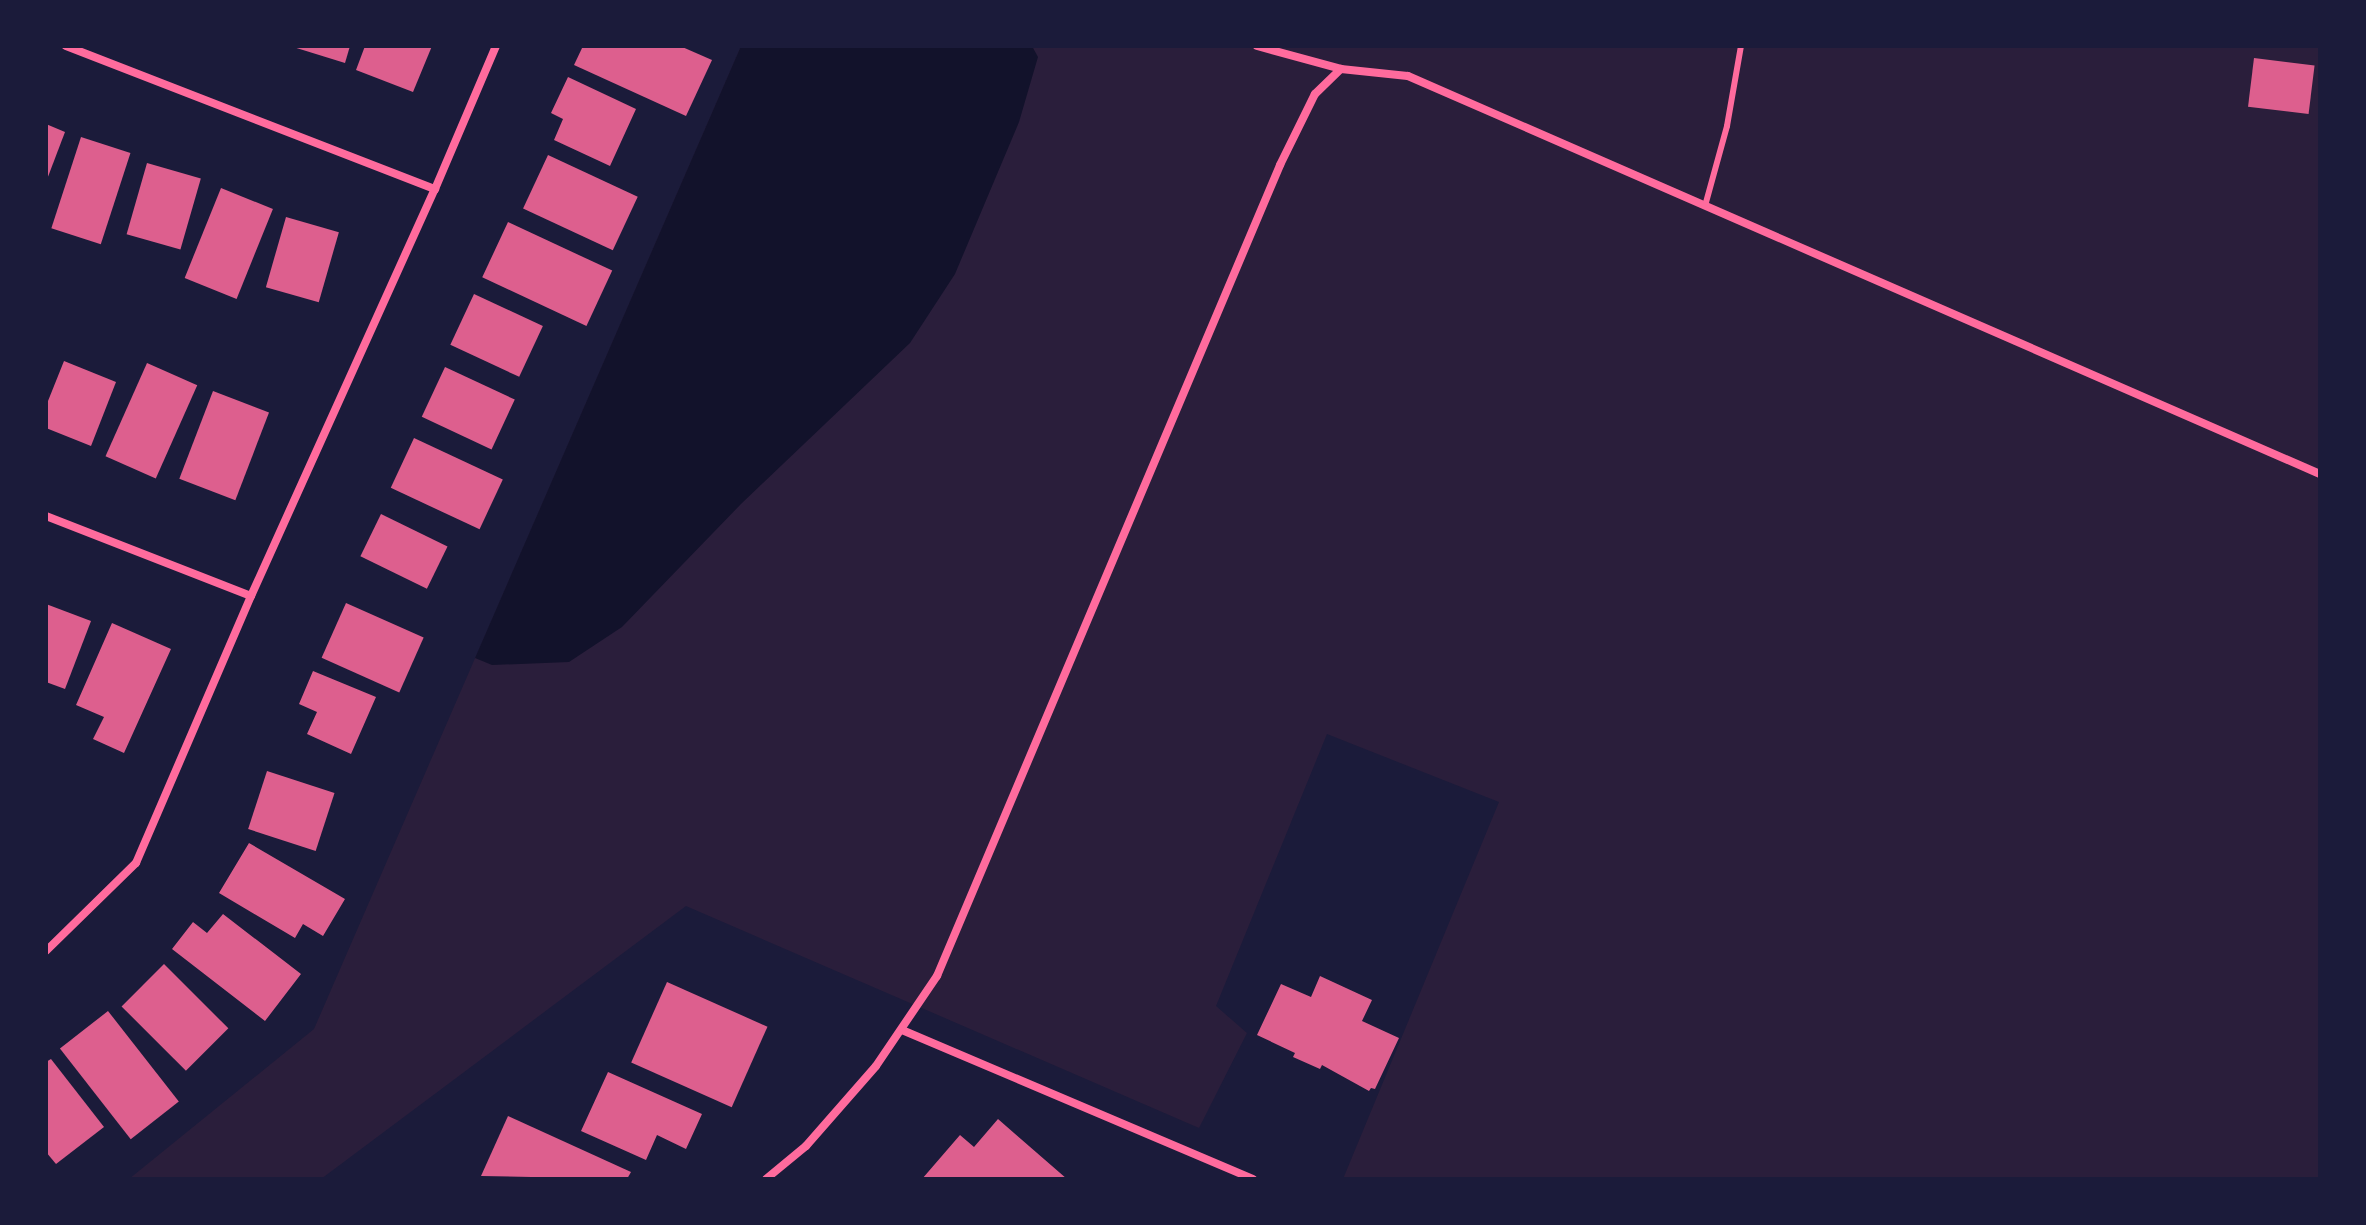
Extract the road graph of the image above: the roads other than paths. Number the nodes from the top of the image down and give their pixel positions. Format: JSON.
{"nodes":[{"id":1,"x":66,"y":46,"type":"edge"},
{"id":2,"x":496,"y":46,"type":"edge"},
{"id":3,"x":1257,"y":46,"type":"edge"},
{"id":4,"x":1741,"y":46,"type":"edge"},
{"id":5,"x":1341,"y":69,"type":"junction"},
{"id":6,"x":435,"y":189,"type":"junction"},
{"id":7,"x":1705,"y":206,"type":"junction"},
{"id":8,"x":2320,"y":474,"type":"edge"},
{"id":9,"x":46,"y":516,"type":"edge"},
{"id":10,"x":251,"y":596,"type":"junction"},
{"id":11,"x":46,"y":951,"type":"edge"},
{"id":12,"x":902,"y":1030,"type":"junction"},
{"id":13,"x":766,"y":1179,"type":"edge"},
{"id":14,"x":1253,"y":1179,"type":"edge"}],
"edges":[{"from":1,"to":6,"type":"street"},
{"from":2,"to":6,"type":"street"},
{"from":3,"to":5,"type":"street"},
{"from":4,"to":7,"type":"lane"},
{"from":5,"to":7,"type":"street"},
{"from":5,"to":12,"type":"street"},
{"from":6,"to":10,"type":"street"},
{"from":7,"to":8,"type":"street"},
{"from":9,"to":10,"type":"street"},
{"from":10,"to":11,"type":"street"},
{"from":12,"to":13,"type":"street"},
{"from":12,"to":14,"type":"street"}]}
